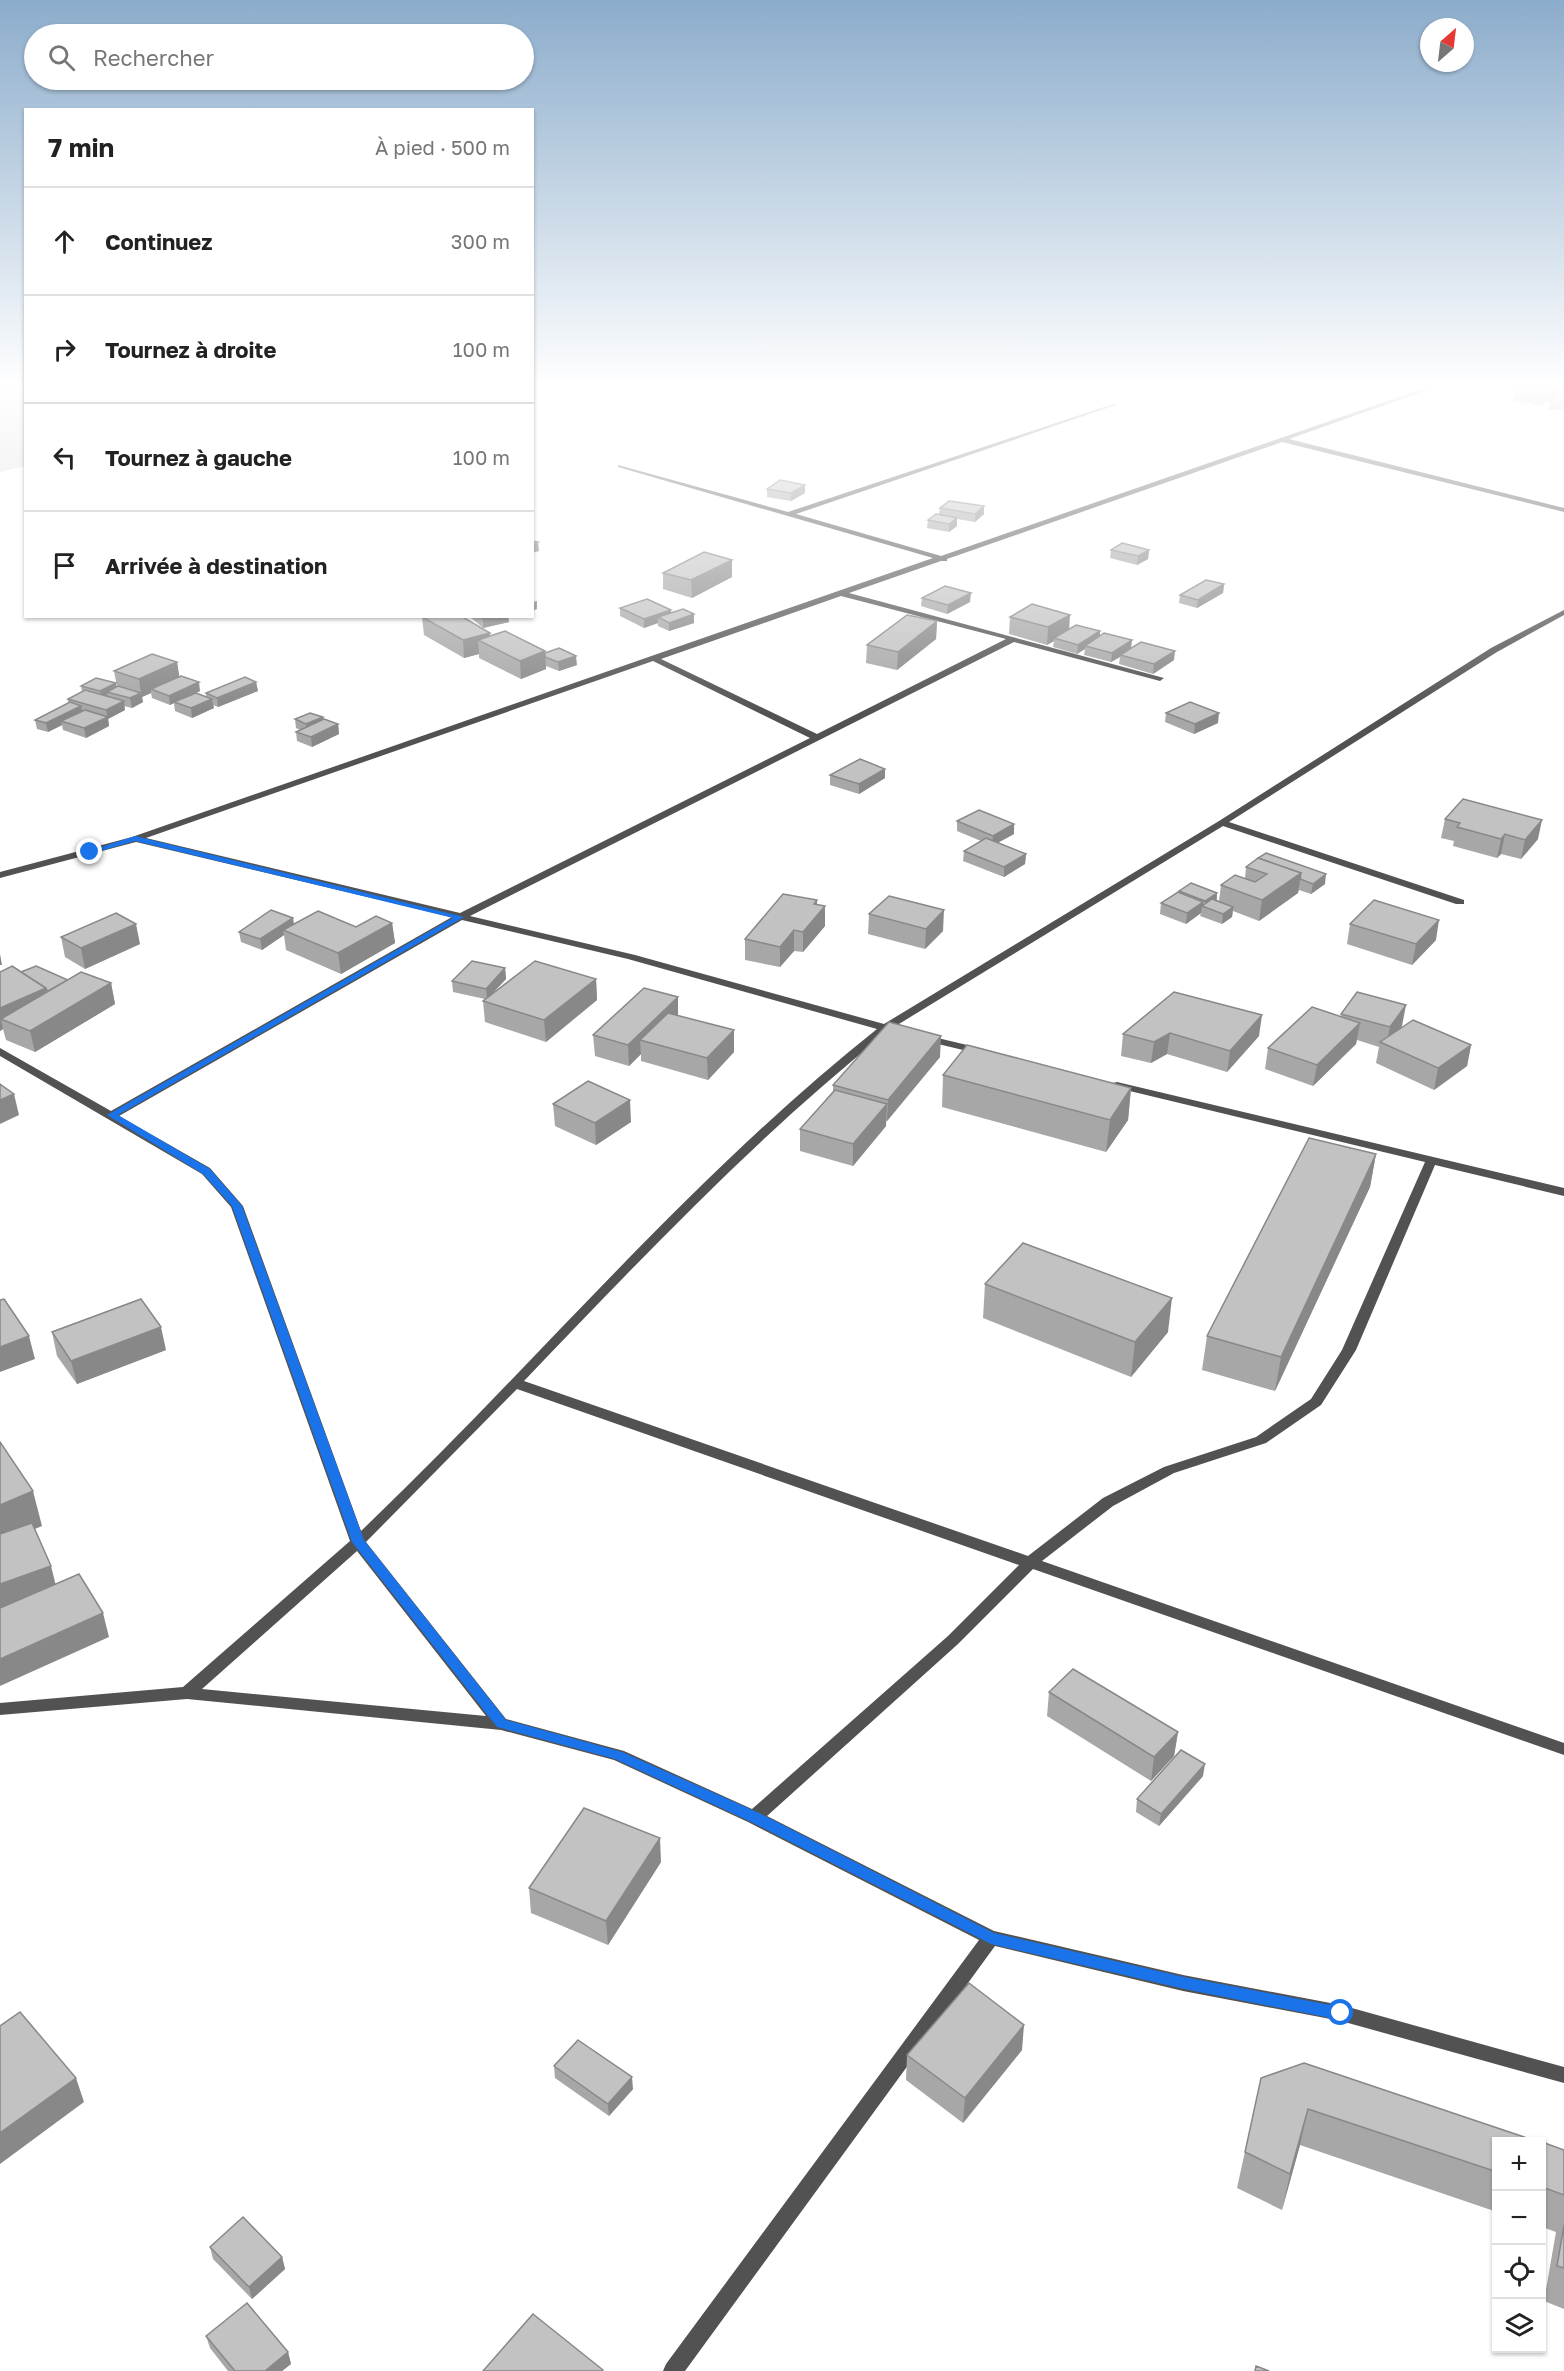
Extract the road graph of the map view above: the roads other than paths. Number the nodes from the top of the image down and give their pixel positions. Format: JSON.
{"nodes":[{"id":1,"x":714,"y":493,"type":"edge"},
{"id":2,"x":852,"y":493,"type":"edge"},
{"id":3,"x":1133,"y":493,"type":"edge"},
{"id":4,"x":1494,"y":493,"type":"edge"},
{"id":5,"x":1564,"y":510,"type":"edge"},
{"id":6,"x":789,"y":514,"type":"junction"},
{"id":7,"x":944,"y":559,"type":"junction"},
{"id":8,"x":843,"y":594,"type":"junction"},
{"id":9,"x":1564,"y":612,"type":"edge"},
{"id":10,"x":1013,"y":639,"type":"junction"},
{"id":11,"x":655,"y":659,"type":"junction"},
{"id":12,"x":1160,"y":678,"type":"dead end"},
{"id":13,"x":816,"y":737,"type":"junction"},
{"id":14,"x":1222,"y":823,"type":"junction"},
{"id":15,"x":135,"y":838,"type":"junction"},
{"id":16,"x":0,"y":875,"type":"edge"},
{"id":17,"x":1460,"y":902,"type":"dead end"},
{"id":18,"x":460,"y":917,"type":"junction"},
{"id":19,"x":891,"y":1029,"type":"junction"},
{"id":20,"x":918,"y":1036,"type":"edge"},
{"id":21,"x":0,"y":1051,"type":"edge"},
{"id":22,"x":996,"y":1055,"type":"edge"},
{"id":23,"x":1109,"y":1083,"type":"edge"},
{"id":24,"x":112,"y":1115,"type":"junction"},
{"id":25,"x":1431,"y":1161,"type":"junction"},
{"id":26,"x":1564,"y":1192,"type":"edge"},
{"id":27,"x":515,"y":1383,"type":"junction"},
{"id":28,"x":358,"y":1542,"type":"junction"},
{"id":29,"x":1031,"y":1562,"type":"junction"},
{"id":30,"x":187,"y":1693,"type":"junction"},
{"id":31,"x":0,"y":1709,"type":"edge"},
{"id":32,"x":501,"y":1724,"type":"junction"},
{"id":33,"x":1564,"y":1749,"type":"edge"},
{"id":34,"x":754,"y":1817,"type":"junction"},
{"id":35,"x":991,"y":1938,"type":"junction"},
{"id":36,"x":1564,"y":2074,"type":"edge"},
{"id":37,"x":673,"y":2371,"type":"edge"}],
"edges":[{"from":1,"to":6,"type":"street"},
{"from":2,"to":6,"type":"street"},
{"from":3,"to":7,"type":"street"},
{"from":4,"to":5,"type":"street"},
{"from":6,"to":7,"type":"street"},
{"from":7,"to":8,"type":"street"},
{"from":8,"to":10,"type":"street"},
{"from":8,"to":11,"type":"street"},
{"from":9,"to":14,"type":"street"},
{"from":10,"to":12,"type":"street"},
{"from":10,"to":13,"type":"street"},
{"from":11,"to":13,"type":"street"},
{"from":11,"to":15,"type":"street"},
{"from":13,"to":18,"type":"street"},
{"from":14,"to":17,"type":"street"},
{"from":14,"to":19,"type":"street"},
{"from":15,"to":16,"type":"street"},
{"from":15,"to":18,"type":"street"},
{"from":18,"to":19,"type":"street"},
{"from":18,"to":24,"type":"street"},
{"from":19,"to":27,"type":"street"},
{"from":20,"to":22,"type":"street"},
{"from":21,"to":24,"type":"street"},
{"from":23,"to":25,"type":"street"},
{"from":24,"to":28,"type":"street"},
{"from":25,"to":26,"type":"street"},
{"from":25,"to":29,"type":"street"},
{"from":27,"to":28,"type":"street"},
{"from":27,"to":29,"type":"street"},
{"from":28,"to":30,"type":"street"},
{"from":28,"to":32,"type":"street"},
{"from":29,"to":33,"type":"street"},
{"from":29,"to":34,"type":"street"},
{"from":30,"to":31,"type":"street"},
{"from":30,"to":32,"type":"street"},
{"from":32,"to":34,"type":"street"},
{"from":34,"to":35,"type":"street"},
{"from":35,"to":36,"type":"street"},
{"from":35,"to":37,"type":"street"}]}
